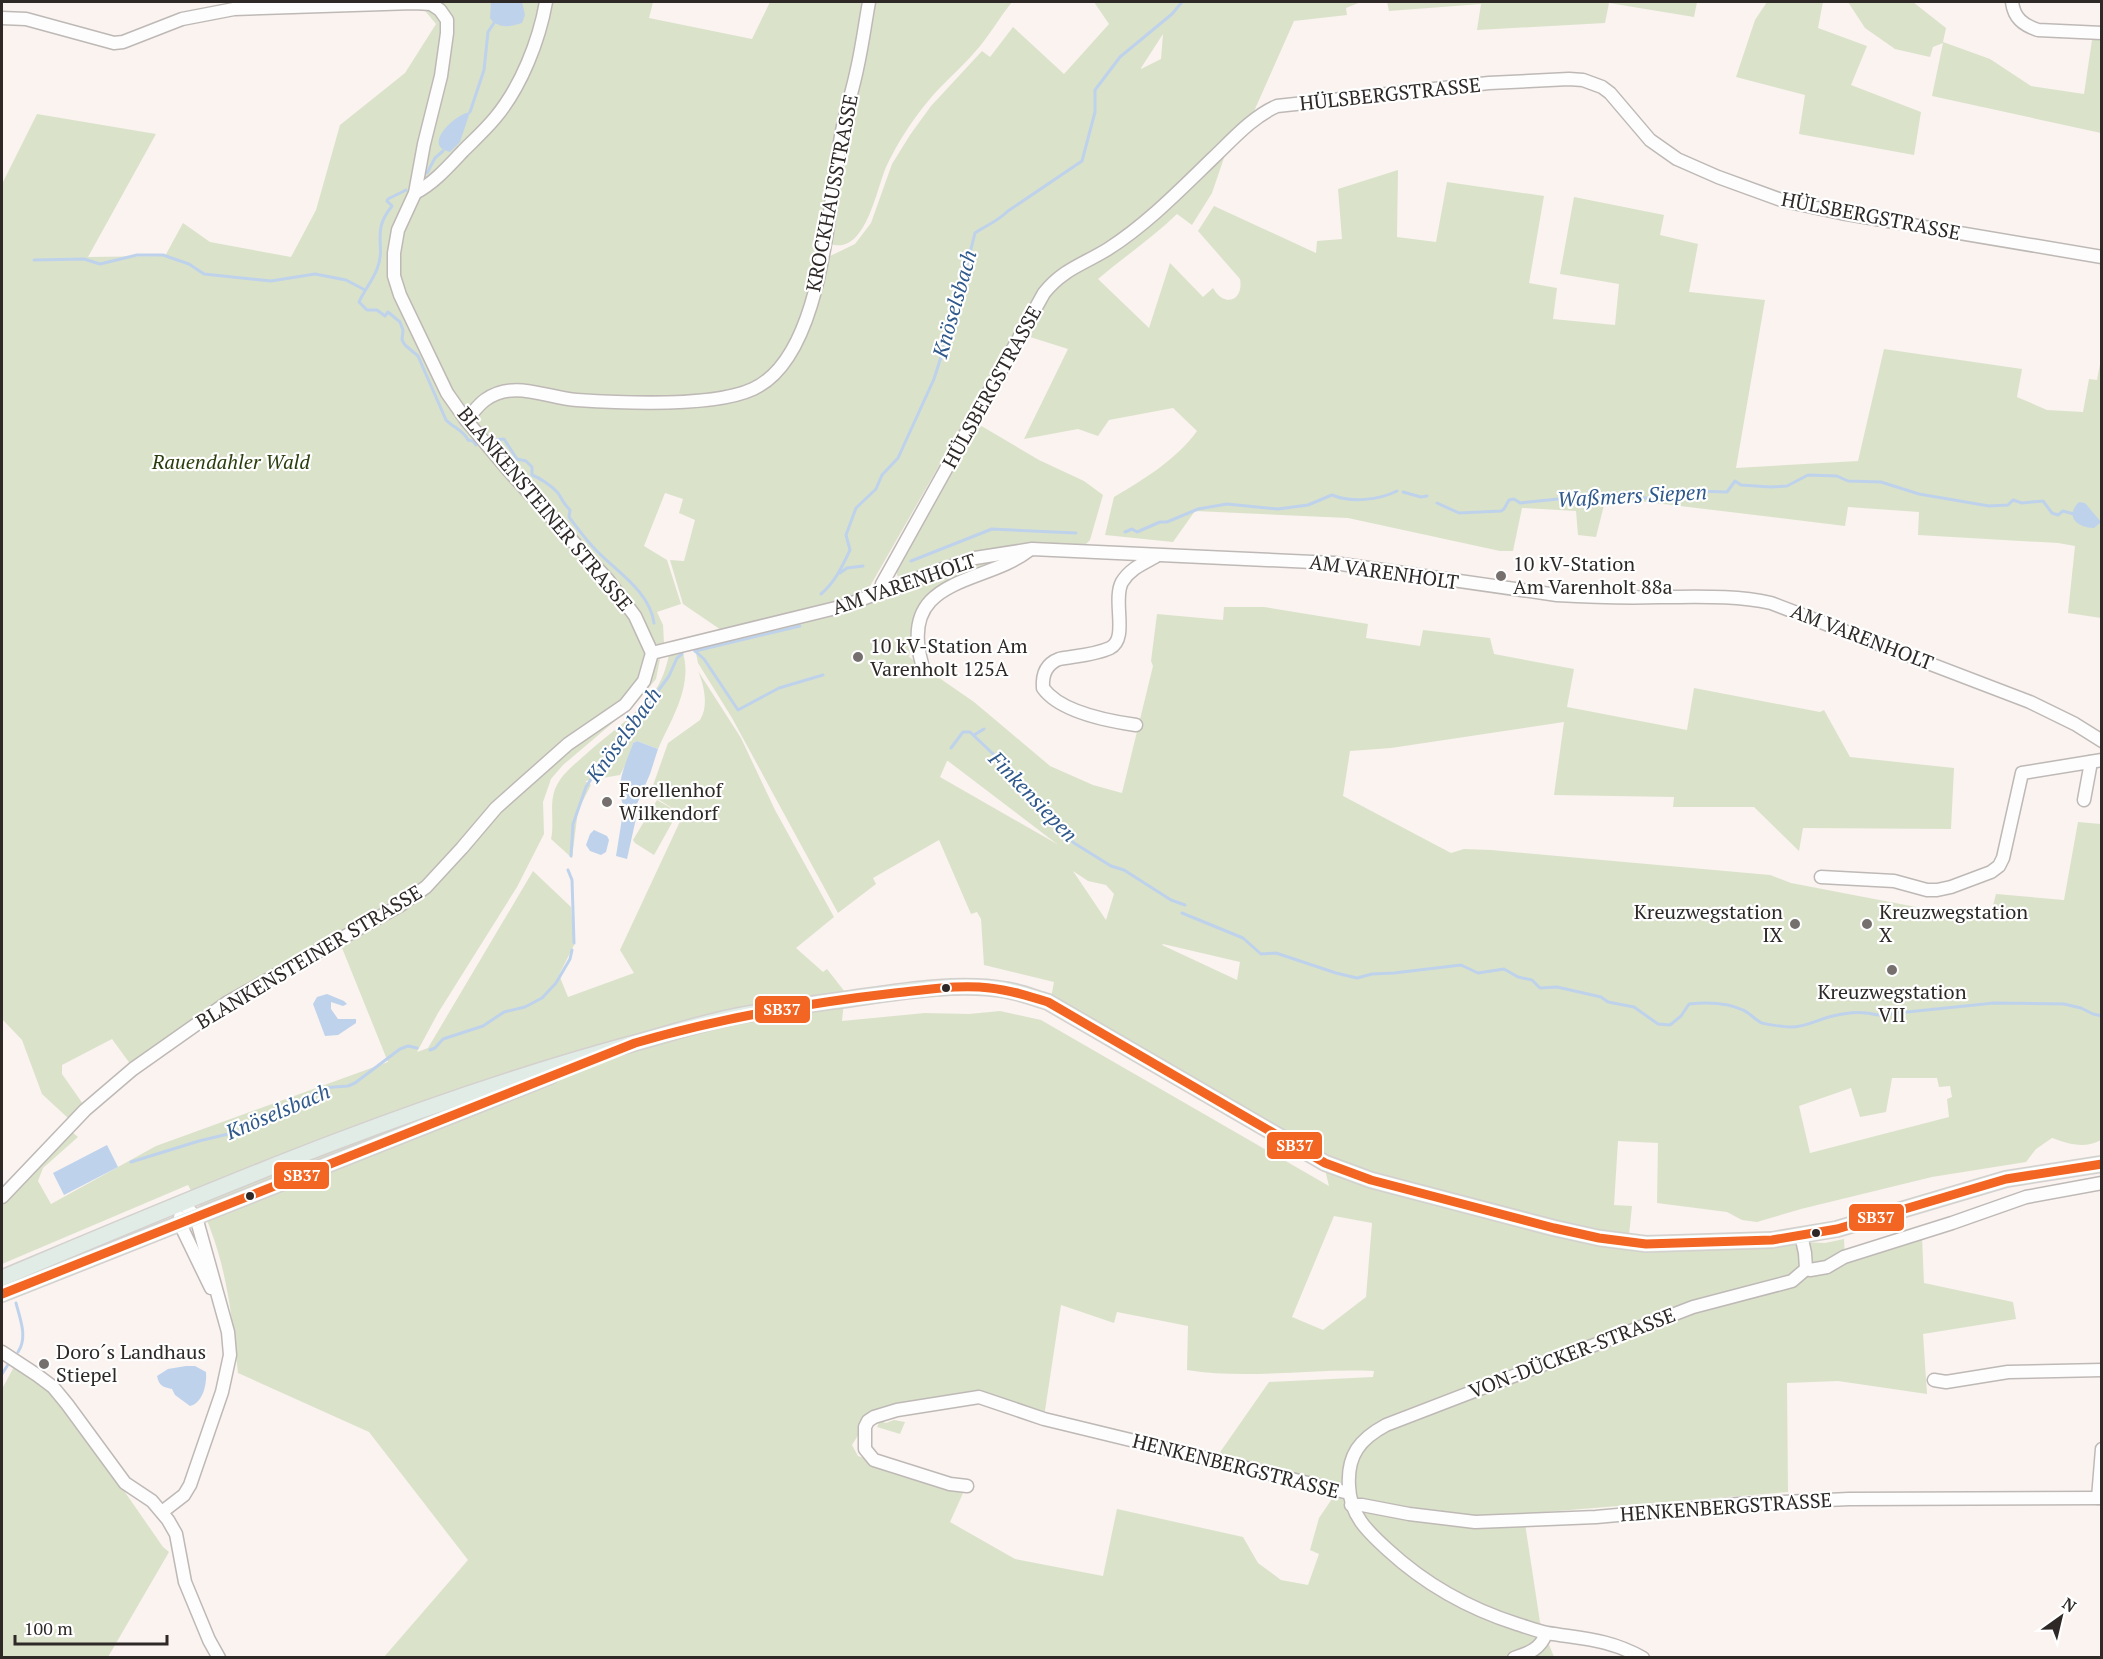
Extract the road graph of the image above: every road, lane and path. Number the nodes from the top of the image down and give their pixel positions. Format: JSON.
{"nodes":[{"id":1,"x":546,"y":2,"type":"edge"},
{"id":2,"x":869,"y":2,"type":"edge"},
{"id":3,"x":2012,"y":2,"type":"edge"},
{"id":4,"x":2,"y":18,"type":"edge"},
{"id":5,"x":2102,"y":33,"type":"edge"},
{"id":6,"x":415,"y":193,"type":"junction"},
{"id":7,"x":2102,"y":257,"type":"edge"},
{"id":8,"x":466,"y":420,"type":"junction"},
{"id":9,"x":1032,"y":549,"type":"junction"},
{"id":10,"x":1156,"y":556,"type":"junction"},
{"id":11,"x":880,"y":592,"type":"junction"},
{"id":12,"x":652,"y":653,"type":"junction"},
{"id":13,"x":922,"y":664,"type":"dead end"},
{"id":14,"x":1136,"y":725,"type":"dead end"},
{"id":15,"x":2102,"y":741,"type":"edge"},
{"id":16,"x":2096,"y":761,"type":"edge"},
{"id":17,"x":2084,"y":800,"type":"dead end"},
{"id":18,"x":1821,"y":877,"type":"dead end"},
{"id":19,"x":635,"y":1043,"type":"junction"},
{"id":20,"x":2102,"y":1164,"type":"edge"},
{"id":21,"x":2102,"y":1183,"type":"edge"},
{"id":22,"x":2,"y":1197,"type":"edge"},
{"id":23,"x":182,"y":1202,"type":"junction"},
{"id":24,"x":196,"y":1217,"type":"junction"},
{"id":25,"x":180,"y":1224,"type":"junction"},
{"id":26,"x":1801,"y":1235,"type":"junction"},
{"id":27,"x":1806,"y":1269,"type":"junction"},
{"id":28,"x":2,"y":1278,"type":"edge"},
{"id":29,"x":2,"y":1294,"type":"edge"},
{"id":30,"x":224,"y":1317,"type":"junction"},
{"id":31,"x":2,"y":1352,"type":"edge"},
{"id":32,"x":2102,"y":1370,"type":"edge"},
{"id":33,"x":1934,"y":1380,"type":"dead end"},
{"id":34,"x":2102,"y":1449,"type":"edge"},
{"id":35,"x":967,"y":1486,"type":"dead end"},
{"id":36,"x":2100,"y":1498,"type":"edge"},
{"id":37,"x":1350,"y":1499,"type":"junction"},
{"id":38,"x":162,"y":1512,"type":"junction"},
{"id":39,"x":1546,"y":1632,"type":"junction"},
{"id":40,"x":219,"y":1658,"type":"edge"},
{"id":41,"x":1514,"y":1658,"type":"edge"},
{"id":42,"x":1643,"y":1658,"type":"edge"}],
"edges":[{"from":1,"to":6,"type":"street"},
{"from":2,"to":8,"type":"street","name":"KROCKHAUSSTRASSE"},
{"from":3,"to":5,"type":"street"},
{"from":4,"to":6,"type":"street","name":"BLANKENSTEINER STRASSE"},
{"from":6,"to":8,"type":"street","name":"BLANKENSTEINER STRASSE"},
{"from":7,"to":11,"type":"street","name":"HÜLSBERGSTRASSE"},
{"from":8,"to":12,"type":"street","name":"BLANKENSTEINER STRASSE"},
{"from":9,"to":10,"type":"street","name":"AM VARENHOLT"},
{"from":9,"to":11,"type":"street","name":"AM VARENHOLT"},
{"from":9,"to":13,"type":"street"},
{"from":10,"to":14,"type":"street"},
{"from":10,"to":15,"type":"street","name":"AM VARENHOLT"},
{"from":11,"to":12,"type":"street","name":"AM VARENHOLT"},
{"from":12,"to":22,"type":"street","name":"BLANKENSTEINER STRASSE"},
{"from":16,"to":17,"type":"street"},
{"from":16,"to":18,"type":"street"},
{"from":19,"to":23,"type":"main road"},
{"from":19,"to":24,"type":"main road"},
{"from":19,"to":26,"type":"main road"},
{"from":20,"to":26,"type":"main road"},
{"from":21,"to":27,"type":"street","name":"VON-DÜCKER-STRASSE"},
{"from":23,"to":24,"type":"street"},
{"from":23,"to":25,"type":"street"},
{"from":23,"to":28,"type":"main road"},
{"from":24,"to":25,"type":"main road"},
{"from":24,"to":30,"type":"street"},
{"from":25,"to":29,"type":"main road"},
{"from":25,"to":30,"type":"street"},
{"from":26,"to":27,"type":"street"},
{"from":27,"to":37,"type":"street","name":"VON-DÜCKER-STRASSE"},
{"from":30,"to":38,"type":"street"},
{"from":31,"to":38,"type":"street"},
{"from":32,"to":33,"type":"street"},
{"from":34,"to":36,"type":"street"},
{"from":35,"to":37,"type":"street","name":"HENKENBERGSTRASSE"},
{"from":36,"to":37,"type":"street","name":"HENKENBERGSTRASSE"},
{"from":37,"to":39,"type":"street"},
{"from":38,"to":40,"type":"street"},
{"from":39,"to":41,"type":"street"},
{"from":39,"to":42,"type":"street"}]}
